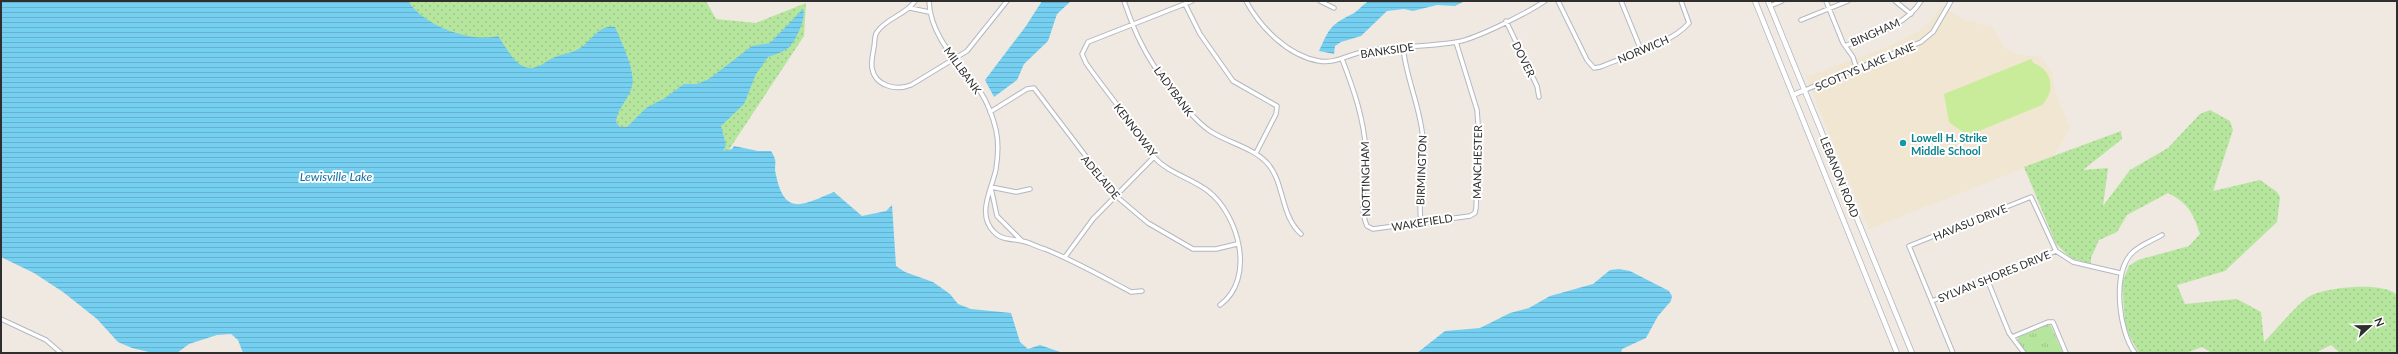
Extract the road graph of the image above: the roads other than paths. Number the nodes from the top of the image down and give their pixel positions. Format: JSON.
{"nodes":[{"id":1,"x":916,"y":1,"type":"edge"},
{"id":2,"x":929,"y":1,"type":"edge"},
{"id":3,"x":1007,"y":1,"type":"edge"},
{"id":4,"x":1124,"y":1,"type":"edge"},
{"id":5,"x":1192,"y":1,"type":"edge"},
{"id":6,"x":1246,"y":1,"type":"edge"},
{"id":7,"x":1320,"y":1,"type":"edge"},
{"id":8,"x":1545,"y":1,"type":"edge"},
{"id":9,"x":1558,"y":1,"type":"edge"},
{"id":10,"x":1621,"y":1,"type":"edge"},
{"id":11,"x":1681,"y":1,"type":"edge"},
{"id":12,"x":1755,"y":1,"type":"edge"},
{"id":13,"x":1782,"y":1,"type":"edge"},
{"id":14,"x":1826,"y":1,"type":"edge"},
{"id":15,"x":1848,"y":1,"type":"edge"},
{"id":16,"x":1896,"y":1,"type":"edge"},
{"id":17,"x":1922,"y":1,"type":"edge"},
{"id":18,"x":1951,"y":1,"type":"edge"},
{"id":19,"x":1769,"y":3,"type":"edge"},
{"id":20,"x":1185,"y":4,"type":"junction"},
{"id":21,"x":910,"y":8,"type":"junction"},
{"id":22,"x":1334,"y":8,"type":"dead end"},
{"id":23,"x":1829,"y":8,"type":"junction"},
{"id":24,"x":929,"y":12,"type":"junction"},
{"id":25,"x":1910,"y":14,"type":"junction"},
{"id":26,"x":1800,"y":20,"type":"dead end"},
{"id":27,"x":1506,"y":21,"type":"junction"},
{"id":28,"x":1133,"y":24,"type":"junction"},
{"id":29,"x":1456,"y":42,"type":"junction"},
{"id":30,"x":1845,"y":46,"type":"junction"},
{"id":31,"x":1403,"y":47,"type":"junction"},
{"id":32,"x":1641,"y":50,"type":"junction"},
{"id":33,"x":954,"y":59,"type":"junction"},
{"id":34,"x":1342,"y":59,"type":"junction"},
{"id":35,"x":1857,"y":70,"type":"junction"},
{"id":36,"x":1805,"y":90,"type":"junction"},
{"id":37,"x":1793,"y":95,"type":"junction"},
{"id":38,"x":1539,"y":97,"type":"dead end"},
{"id":39,"x":990,"y":112,"type":"junction"},
{"id":40,"x":1256,"y":153,"type":"junction"},
{"id":41,"x":1154,"y":157,"type":"junction"},
{"id":42,"x":991,"y":187,"type":"junction"},
{"id":43,"x":1030,"y":189,"type":"dead end"},
{"id":44,"x":1116,"y":196,"type":"junction"},
{"id":45,"x":1475,"y":213,"type":"joint"},
{"id":46,"x":1422,"y":223,"type":"junction"},
{"id":47,"x":1369,"y":228,"type":"joint"},
{"id":48,"x":1301,"y":234,"type":"dead end"},
{"id":49,"x":2162,"y":235,"type":"dead end"},
{"id":50,"x":1022,"y":241,"type":"junction"},
{"id":51,"x":1237,"y":244,"type":"junction"},
{"id":52,"x":2056,"y":251,"type":"junction"},
{"id":53,"x":1065,"y":257,"type":"junction"},
{"id":54,"x":2120,"y":273,"type":"junction"},
{"id":55,"x":1987,"y":279,"type":"junction"},
{"id":56,"x":1142,"y":291,"type":"dead end"},
{"id":57,"x":1932,"y":302,"type":"junction"},
{"id":58,"x":1220,"y":306,"type":"dead end"},
{"id":59,"x":1,"y":319,"type":"edge"},
{"id":60,"x":2012,"y":337,"type":"junction"},
{"id":61,"x":61,"y":353,"type":"edge"},
{"id":62,"x":1896,"y":353,"type":"edge"},
{"id":63,"x":1912,"y":353,"type":"edge"},
{"id":64,"x":1953,"y":353,"type":"edge"},
{"id":65,"x":2024,"y":353,"type":"edge"},
{"id":66,"x":2066,"y":353,"type":"edge"},
{"id":67,"x":2136,"y":353,"type":"edge"}],
"edges":[{"from":1,"to":21,"type":"street"},
{"from":2,"to":24,"type":"street","name":"MILLBANK"},
{"from":3,"to":33,"type":"street"},
{"from":4,"to":28,"type":"street","name":"LADYBANK"},
{"from":5,"to":20,"type":"street"},
{"from":6,"to":34,"type":"street","name":"BANKSIDE"},
{"from":7,"to":22,"type":"street"},
{"from":8,"to":27,"type":"street","name":"BANKSIDE"},
{"from":9,"to":32,"type":"street","name":"NORWICH"},
{"from":10,"to":32,"type":"street"},
{"from":11,"to":32,"type":"street","name":"NORWICH"},
{"from":12,"to":37,"type":"main road","name":"LEBANON ROAD"},
{"from":13,"to":19,"type":"street"},
{"from":14,"to":23,"type":"street"},
{"from":15,"to":23,"type":"street"},
{"from":16,"to":25,"type":"street"},
{"from":17,"to":25,"type":"street","name":"BINGHAM"},
{"from":18,"to":35,"type":"street","name":"SCOTTYS LAKE LANE"},
{"from":19,"to":36,"type":"main road","name":"LEBANON ROAD"},
{"from":20,"to":28,"type":"street"},
{"from":20,"to":40,"type":"street"},
{"from":21,"to":24,"type":"street"},
{"from":21,"to":33,"type":"street"},
{"from":23,"to":26,"type":"street"},
{"from":23,"to":30,"type":"street"},
{"from":24,"to":33,"type":"street","name":"MILLBANK"},
{"from":25,"to":30,"type":"street","name":"BINGHAM"},
{"from":27,"to":29,"type":"street","name":"BANKSIDE"},
{"from":27,"to":38,"type":"street","name":"DOVER"},
{"from":28,"to":40,"type":"street","name":"LADYBANK"},
{"from":28,"to":41,"type":"street","name":"KENNOWAY"},
{"from":29,"to":31,"type":"street","name":"BANKSIDE"},
{"from":29,"to":45,"type":"street","name":"MANCHESTER"},
{"from":30,"to":35,"type":"street"},
{"from":31,"to":34,"type":"street","name":"BANKSIDE"},
{"from":31,"to":46,"type":"street","name":"BIRMINGTON"},
{"from":33,"to":39,"type":"street","name":"MILLBANK"},
{"from":34,"to":47,"type":"street","name":"NOTTINGHAM"},
{"from":35,"to":36,"type":"street","name":"SCOTTYS LAKE LANE"},
{"from":36,"to":37,"type":"main road"},
{"from":36,"to":63,"type":"main road","name":"LEBANON ROAD"},
{"from":37,"to":62,"type":"main road","name":"LEBANON ROAD"},
{"from":39,"to":42,"type":"street","name":"MILLBANK"},
{"from":39,"to":44,"type":"street","name":"ADELAIDE"},
{"from":40,"to":48,"type":"street","name":"LADYBANK"},
{"from":41,"to":44,"type":"street"},
{"from":41,"to":51,"type":"street","name":"KENNOWAY"},
{"from":42,"to":43,"type":"street"},
{"from":42,"to":50,"type":"street","name":"MILLBANK"},
{"from":42,"to":50,"type":"street","name":"MILLBANK"},
{"from":44,"to":51,"type":"street","name":"ADELAIDE"},
{"from":44,"to":53,"type":"street"},
{"from":45,"to":46,"type":"street","name":"WAKEFIELD"},
{"from":46,"to":47,"type":"street","name":"WAKEFIELD"},
{"from":49,"to":54,"type":"street"},
{"from":50,"to":53,"type":"street","name":"MILLBANK"},
{"from":51,"to":58,"type":"street","name":"KENNOWAY"},
{"from":52,"to":54,"type":"street"},
{"from":52,"to":55,"type":"street","name":"SYLVAN SHORES DRIVE"},
{"from":52,"to":57,"type":"street","name":"HAVASU DRIVE"},
{"from":53,"to":56,"type":"street","name":"MILLBANK"},
{"from":54,"to":67,"type":"street"},
{"from":55,"to":57,"type":"street","name":"SYLVAN SHORES DRIVE"},
{"from":55,"to":60,"type":"street"},
{"from":57,"to":64,"type":"street"},
{"from":59,"to":61,"type":"street"},
{"from":60,"to":65,"type":"street"},
{"from":60,"to":66,"type":"street"}]}
